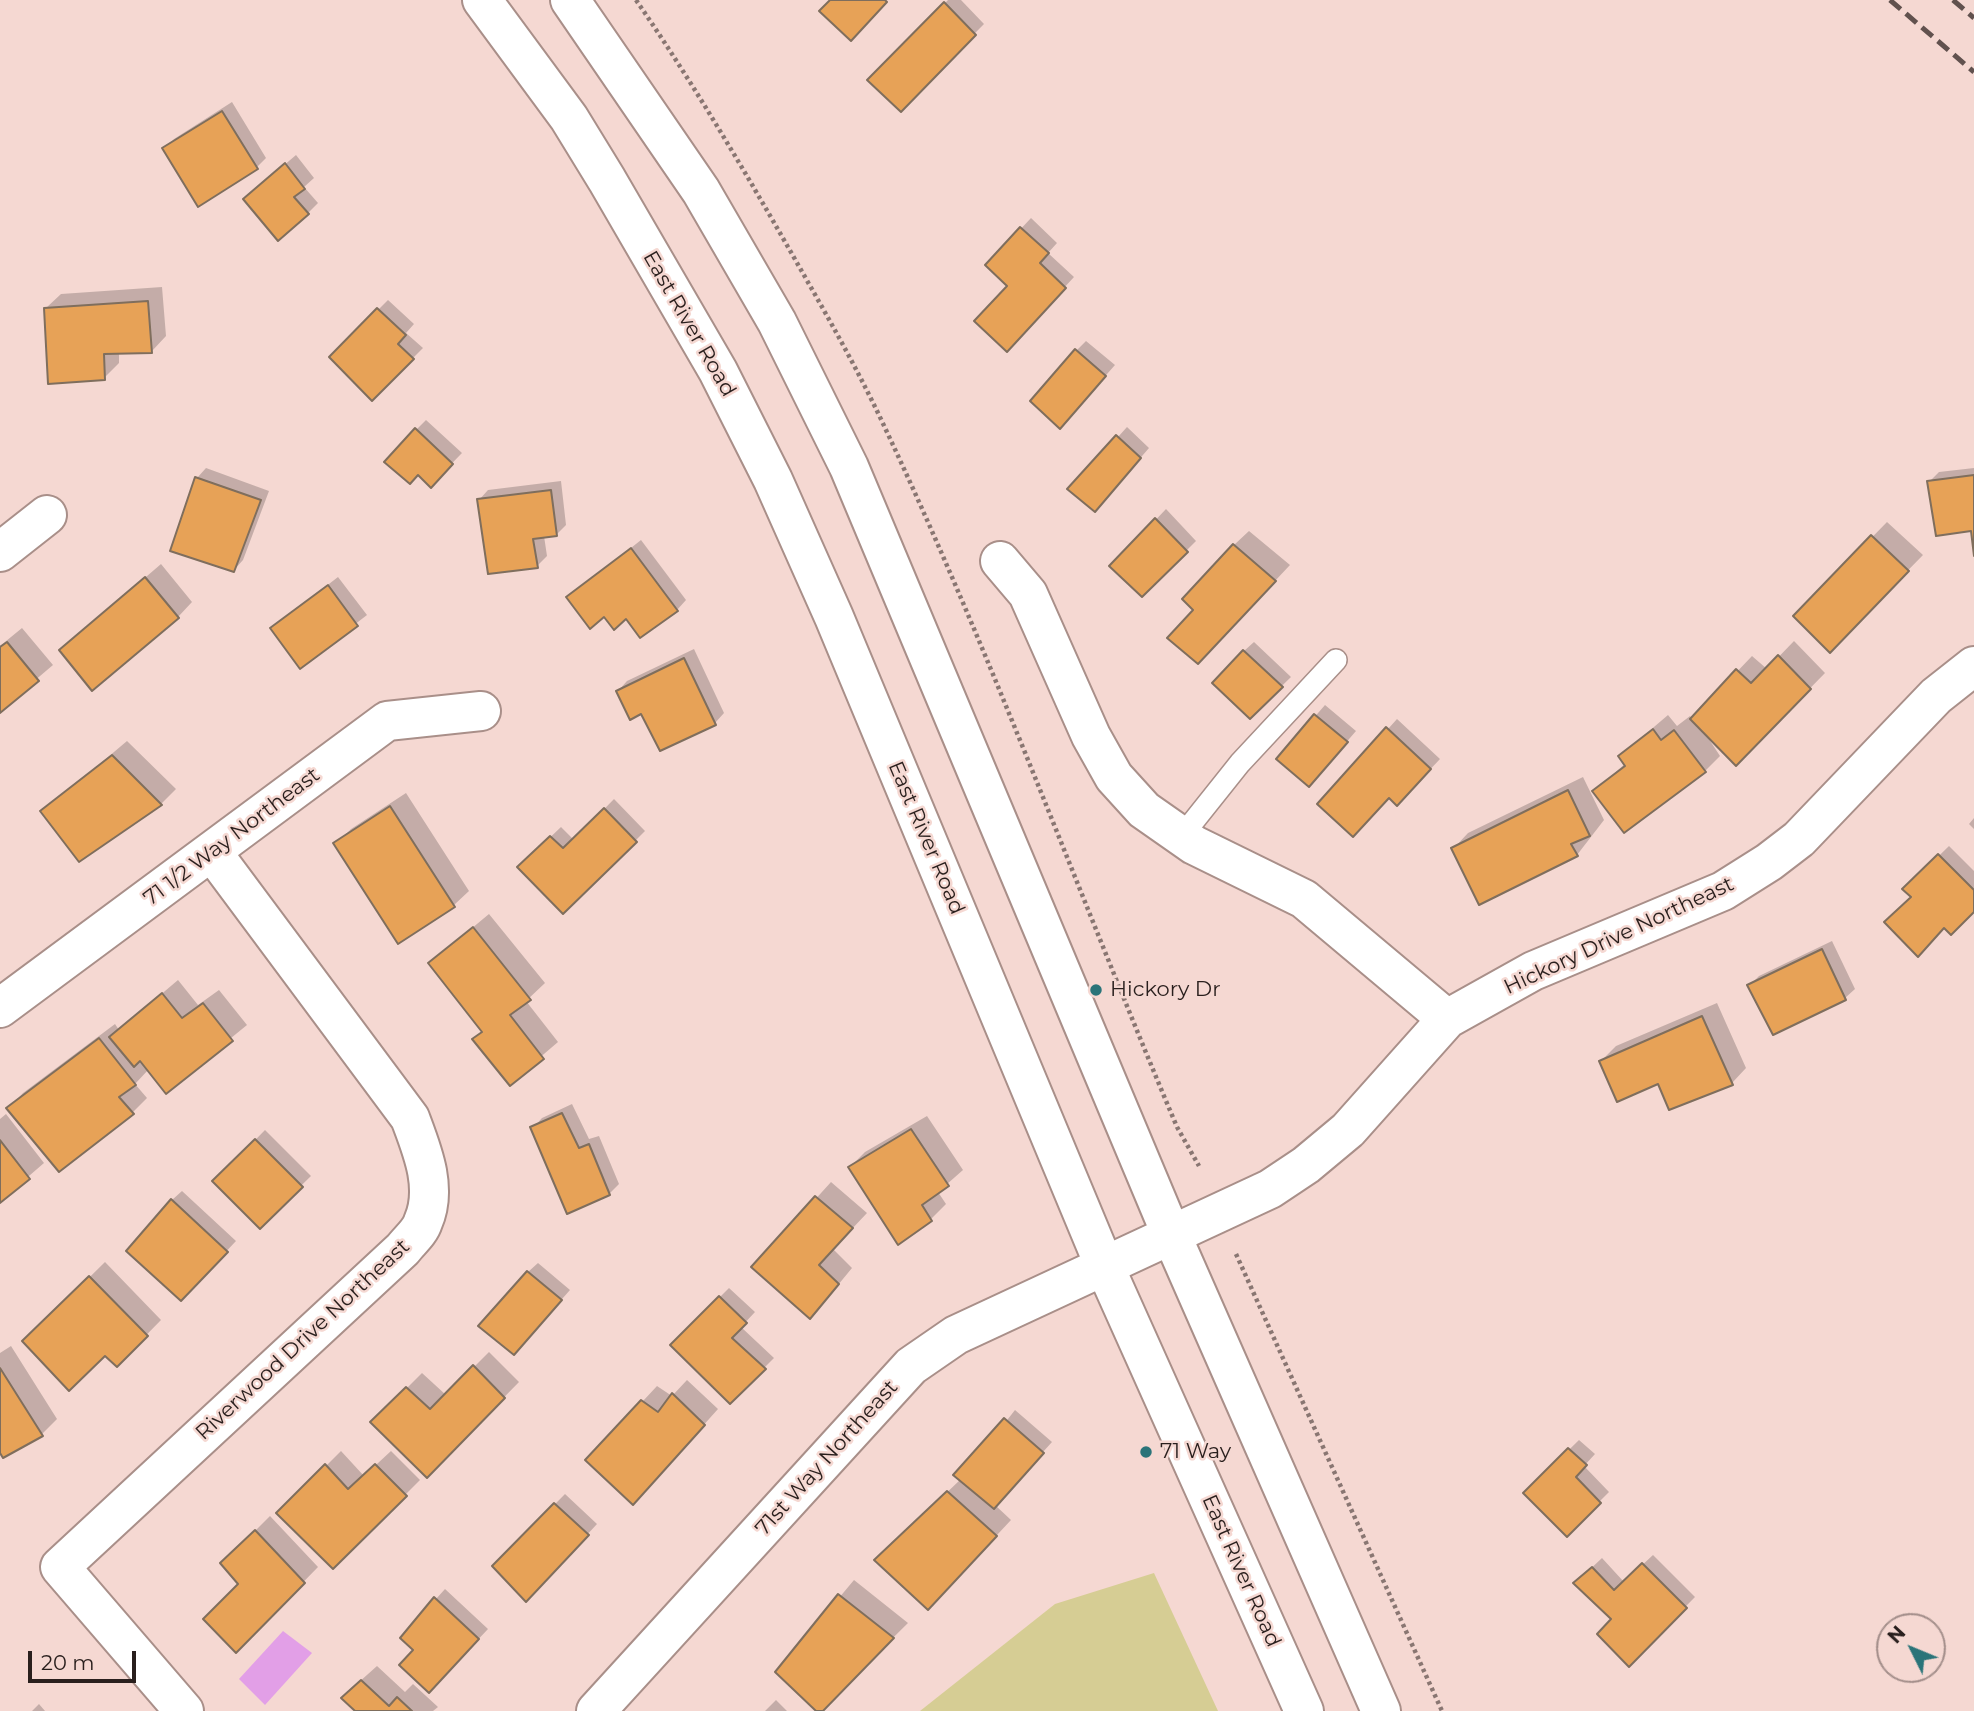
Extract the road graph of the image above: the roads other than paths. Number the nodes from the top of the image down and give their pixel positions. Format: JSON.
{"nodes":[{"id":1,"x":482,"y":0,"type":"edge"},
{"id":2,"x":570,"y":0,"type":"edge"},
{"id":3,"x":47,"y":515,"type":"dead end"},
{"id":4,"x":0,"y":552,"type":"edge"},
{"id":5,"x":1000,"y":561,"type":"dead end"},
{"id":6,"x":1336,"y":660,"type":"dead end"},
{"id":7,"x":1974,"y":666,"type":"edge"},
{"id":8,"x":481,"y":710,"type":"dead end"},
{"id":9,"x":1181,"y":837,"type":"junction"},
{"id":10,"x":212,"y":852,"type":"junction"},
{"id":11,"x":0,"y":1008,"type":"edge"},
{"id":12,"x":1447,"y":1019,"type":"junction"},
{"id":13,"x":1171,"y":1234,"type":"junction"},
{"id":14,"x":1104,"y":1265,"type":"junction"},
{"id":15,"x":184,"y":1711,"type":"edge"},
{"id":16,"x":596,"y":1711,"type":"edge"},
{"id":17,"x":1304,"y":1711,"type":"edge"},
{"id":18,"x":1381,"y":1711,"type":"edge"}],
"edges":[{"from":1,"to":14,"type":"street","name":"East River Road"},
{"from":2,"to":13,"type":"street"},
{"from":3,"to":4,"type":"street"},
{"from":5,"to":9,"type":"street"},
{"from":6,"to":9,"type":"lane"},
{"from":7,"to":12,"type":"street","name":"Hickory Drive Northeast"},
{"from":8,"to":10,"type":"street","name":"71 1/2 Way Northeast"},
{"from":9,"to":12,"type":"street"},
{"from":10,"to":11,"type":"street","name":"71 1/2 Way Northeast"},
{"from":10,"to":15,"type":"street","name":"Riverwood Drive Northeast"},
{"from":12,"to":13,"type":"street","name":"Hickory Drive Northeast"},
{"from":13,"to":14,"type":"street","name":"Hickory Drive Northeast"},
{"from":13,"to":18,"type":"street"},
{"from":14,"to":16,"type":"street","name":"71st Way Northeast"},
{"from":14,"to":17,"type":"street","name":"East River Road"}]}
